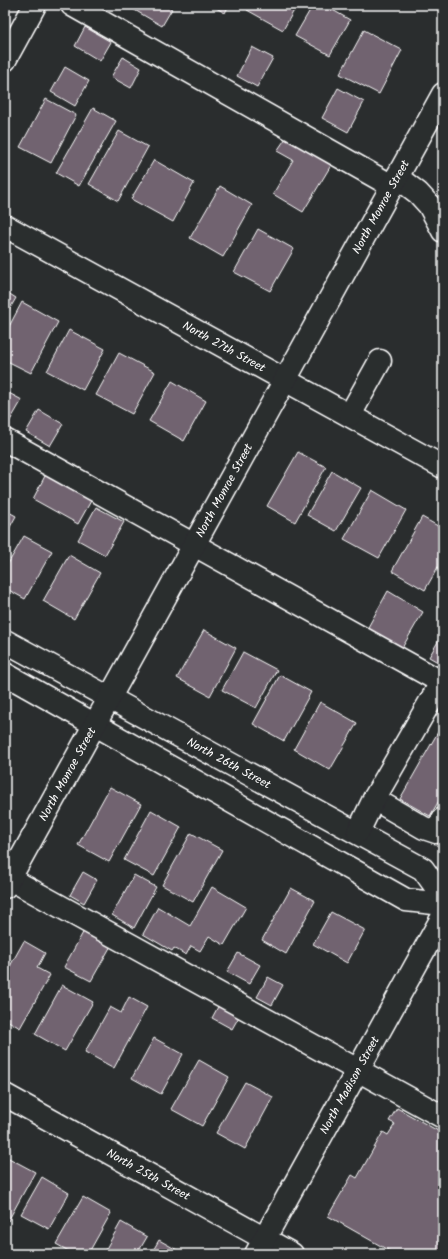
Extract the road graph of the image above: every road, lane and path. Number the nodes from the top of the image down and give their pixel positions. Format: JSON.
{"nodes":[{"id":1,"x":35,"y":5,"type":"edge"},
{"id":2,"x":72,"y":5,"type":"edge"},
{"id":3,"x":5,"y":60,"type":"edge"},
{"id":4,"x":443,"y":94,"type":"edge"},
{"id":5,"x":395,"y":181,"type":"junction"},
{"id":6,"x":5,"y":226,"type":"edge"},
{"id":7,"x":443,"y":231,"type":"edge"},
{"id":8,"x":380,"y":361,"type":"dead end"},
{"id":9,"x":285,"y":380,"type":"junction"},
{"id":10,"x":350,"y":416,"type":"junction"},
{"id":11,"x":5,"y":440,"type":"edge"},
{"id":12,"x":443,"y":467,"type":"edge"},
{"id":13,"x":194,"y":545,"type":"junction"},
{"id":14,"x":5,"y":641,"type":"edge"},
{"id":15,"x":5,"y":674,"type":"edge"},
{"id":16,"x":442,"y":683,"type":"edge"},
{"id":17,"x":109,"y":699,"type":"junction"},
{"id":18,"x":95,"y":725,"type":"junction"},
{"id":19,"x":374,"y":799,"type":"junction"},
{"id":20,"x":443,"y":819,"type":"edge"},
{"id":21,"x":358,"y":832,"type":"junction"},
{"id":22,"x":7,"y":881,"type":"edge"},
{"id":23,"x":443,"y":897,"type":"edge"},
{"id":24,"x":443,"y":904,"type":"edge"},
{"id":25,"x":443,"y":916,"type":"edge"},
{"id":26,"x":358,"y":1070,"type":"junction"},
{"id":27,"x":5,"y":1094,"type":"edge"},
{"id":28,"x":443,"y":1117,"type":"edge"},
{"id":29,"x":261,"y":1246,"type":"edge"},
{"id":30,"x":292,"y":1254,"type":"edge"}],
"edges":[{"from":1,"to":3,"type":"street"},
{"from":2,"to":5,"type":"street"},
{"from":4,"to":5,"type":"street","name":"North Monroe Street"},
{"from":5,"to":7,"type":"street"},
{"from":5,"to":9,"type":"street","name":"North Monroe Street"},
{"from":6,"to":9,"type":"street","name":"North 27th Street"},
{"from":8,"to":10,"type":"street"},
{"from":9,"to":10,"type":"street","name":"North 27th Street"},
{"from":9,"to":13,"type":"street","name":"North Monroe Street"},
{"from":10,"to":12,"type":"street","name":"North 27th Street"},
{"from":11,"to":13,"type":"street"},
{"from":13,"to":16,"type":"street"},
{"from":13,"to":17,"type":"street","name":"North Monroe Street"},
{"from":14,"to":17,"type":"street","name":"North 26th Street"},
{"from":15,"to":18,"type":"street"},
{"from":16,"to":19,"type":"street"},
{"from":17,"to":18,"type":"street","name":"North Monroe Street"},
{"from":17,"to":21,"type":"street","name":"North 26th Street"},
{"from":18,"to":22,"type":"street","name":"North Monroe Street"},
{"from":18,"to":24,"type":"street"},
{"from":19,"to":20,"type":"street"},
{"from":19,"to":21,"type":"street"},
{"from":21,"to":23,"type":"street","name":"North 26th Street"},
{"from":22,"to":26,"type":"street"},
{"from":25,"to":26,"type":"street","name":"North Madison Street"},
{"from":26,"to":28,"type":"street"},
{"from":26,"to":29,"type":"street","name":"North Madison Street"},
{"from":27,"to":29,"type":"street","name":"North 25th Street"},
{"from":29,"to":30,"type":"street","name":"North 25th Street"}]}
